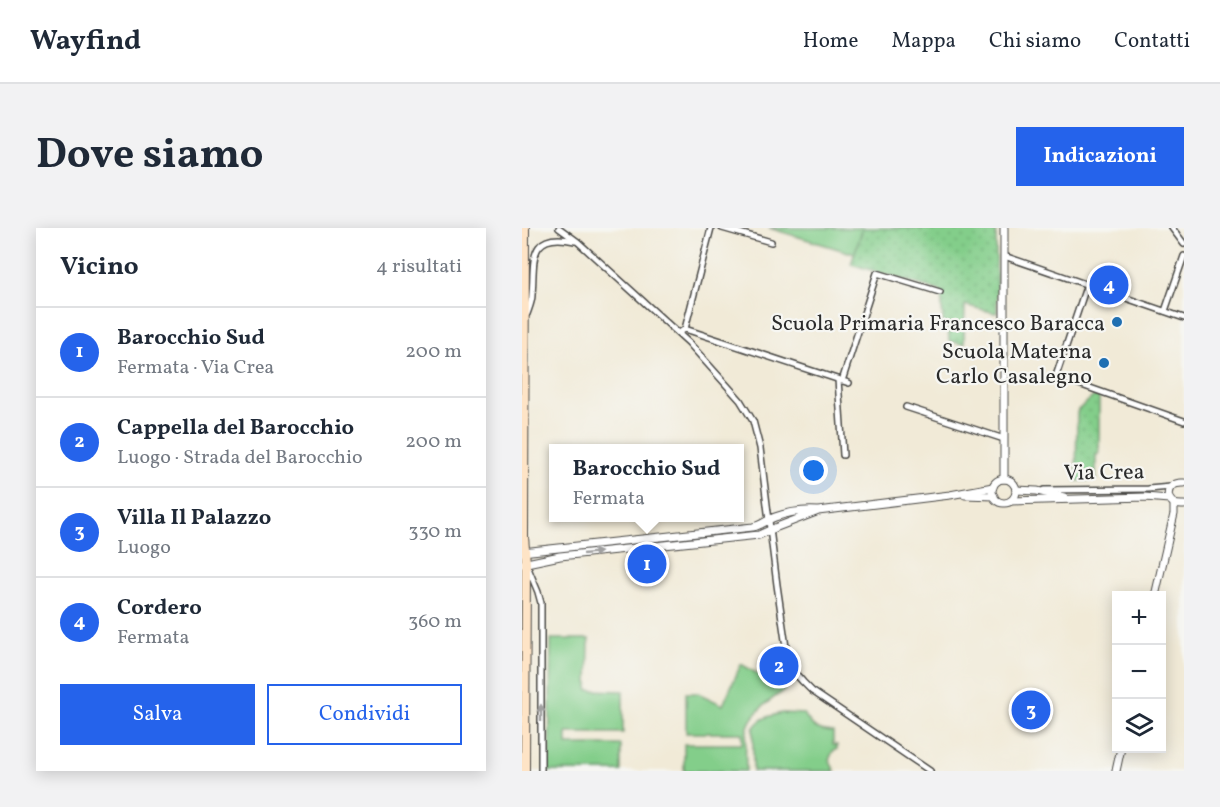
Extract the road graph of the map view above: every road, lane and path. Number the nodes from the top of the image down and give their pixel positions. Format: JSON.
{"nodes":[{"id":1,"x":525,"y":228,"type":"edge"},
{"id":2,"x":559,"y":228,"type":"edge"},
{"id":3,"x":711,"y":228,"type":"edge"},
{"id":4,"x":722,"y":228,"type":"edge"},
{"id":5,"x":1004,"y":228,"type":"edge"},
{"id":6,"x":1172,"y":228,"type":"edge"},
{"id":7,"x":578,"y":242,"type":"junction"},
{"id":8,"x":771,"y":242,"type":"dead end"},
{"id":9,"x":1184,"y":244,"type":"edge"},
{"id":10,"x":1004,"y":256,"type":"junction"},
{"id":11,"x":1184,"y":256,"type":"edge"},
{"id":12,"x":1087,"y":284,"type":"junction"},
{"id":13,"x":940,"y":292,"type":"dead end"},
{"id":14,"x":1166,"y":311,"type":"junction"},
{"id":15,"x":1184,"y":318,"type":"edge"},
{"id":16,"x":525,"y":321,"type":"junction"},
{"id":17,"x":682,"y":331,"type":"junction"},
{"id":18,"x":840,"y":380,"type":"junction"},
{"id":19,"x":849,"y":383,"type":"dead end"},
{"id":20,"x":906,"y":407,"type":"dead end"},
{"id":21,"x":1184,"y":421,"type":"edge"},
{"id":22,"x":1004,"y":439,"type":"junction"},
{"id":23,"x":843,"y":455,"type":"dead end"},
{"id":24,"x":1004,"y":479,"type":"junction"},
{"id":25,"x":1184,"y":481,"type":"edge"},
{"id":26,"x":993,"y":487,"type":"junction"},
{"id":27,"x":1016,"y":490,"type":"junction"},
{"id":28,"x":1037,"y":490,"type":"junction"},
{"id":29,"x":950,"y":495,"type":"junction"},
{"id":30,"x":994,"y":496,"type":"junction"},
{"id":31,"x":1072,"y":498,"type":"junction"},
{"id":32,"x":1175,"y":499,"type":"edge"},
{"id":33,"x":1011,"y":501,"type":"junction"},
{"id":34,"x":819,"y":511,"type":"junction"},
{"id":35,"x":769,"y":520,"type":"junction"},
{"id":36,"x":770,"y":530,"type":"junction"},
{"id":37,"x":523,"y":560,"type":"edge"},
{"id":38,"x":1156,"y":591,"type":"edge"},
{"id":39,"x":1119,"y":753,"type":"edge"},
{"id":40,"x":525,"y":771,"type":"edge"},
{"id":41,"x":541,"y":771,"type":"edge"},
{"id":42,"x":930,"y":771,"type":"edge"},
{"id":43,"x":1116,"y":771,"type":"edge"}],
"edges":[{"from":1,"to":16,"type":"main road"},
{"from":2,"to":7,"type":"street"},
{"from":3,"to":17,"type":"street"},
{"from":4,"to":8,"type":"street"},
{"from":5,"to":10,"type":"street"},
{"from":6,"to":9,"type":"street"},
{"from":7,"to":16,"type":"street"},
{"from":7,"to":17,"type":"street"},
{"from":10,"to":12,"type":"street"},
{"from":10,"to":22,"type":"street"},
{"from":11,"to":14,"type":"street"},
{"from":12,"to":14,"type":"street"},
{"from":12,"to":21,"type":"street"},
{"from":13,"to":18,"type":"street"},
{"from":14,"to":15,"type":"street"},
{"from":16,"to":37,"type":"main road"},
{"from":17,"to":18,"type":"street"},
{"from":17,"to":35,"type":"street"},
{"from":18,"to":19,"type":"street"},
{"from":18,"to":23,"type":"street"},
{"from":20,"to":22,"type":"street"},
{"from":22,"to":24,"type":"street"},
{"from":24,"to":26,"type":"street"},
{"from":24,"to":27,"type":"street"},
{"from":25,"to":32,"type":"street"},
{"from":26,"to":29,"type":"street"},
{"from":26,"to":30,"type":"street"},
{"from":27,"to":28,"type":"street","name":"Via Crea"},
{"from":27,"to":33,"type":"street"},
{"from":28,"to":31,"type":"street","name":"Via Crea"},
{"from":28,"to":32,"type":"street","name":"Via Crea"},
{"from":29,"to":30,"type":"street"},
{"from":29,"to":34,"type":"street"},
{"from":30,"to":33,"type":"street"},
{"from":31,"to":32,"type":"street","name":"Via Crea"},
{"from":31,"to":33,"type":"street","name":"Via Crea"},
{"from":32,"to":38,"type":"street"},
{"from":34,"to":35,"type":"street"},
{"from":34,"to":36,"type":"street"},
{"from":35,"to":36,"type":"street"},
{"from":35,"to":37,"type":"street"},
{"from":37,"to":36,"type":"street","one_way":true},
{"from":36,"to":42,"type":"street"},
{"from":37,"to":40,"type":"main road"},
{"from":41,"to":37,"type":"street","one_way":true},
{"from":39,"to":43,"type":"street"}]}
